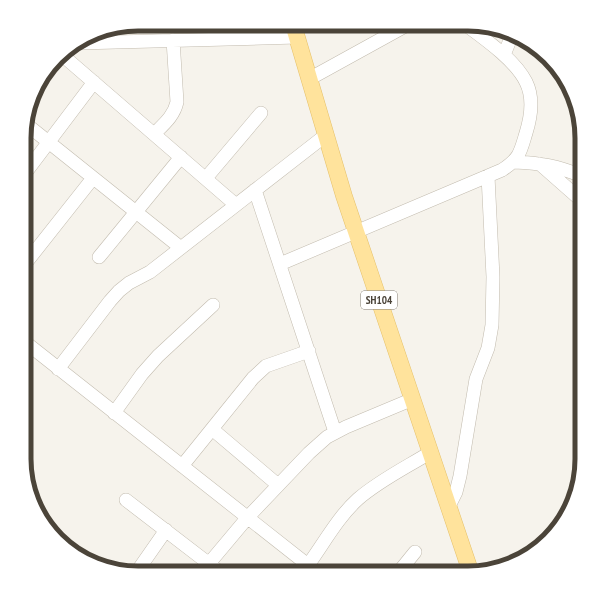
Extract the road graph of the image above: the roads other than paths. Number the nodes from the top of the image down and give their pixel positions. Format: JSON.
{"nodes":[{"id":1,"x":283,"y":31,"type":"edge"},
{"id":2,"x":295,"y":31,"type":"edge"},
{"id":3,"x":397,"y":31,"type":"edge"},
{"id":4,"x":475,"y":31,"type":"edge"},
{"id":5,"x":173,"y":40,"type":"junction"},
{"id":6,"x":510,"y":40,"type":"edge"},
{"id":7,"x":89,"y":43,"type":"edge"},
{"id":8,"x":504,"y":55,"type":"junction"},
{"id":9,"x":66,"y":59,"type":"edge"},
{"id":10,"x":309,"y":80,"type":"junction"},
{"id":11,"x":94,"y":82,"type":"junction"},
{"id":12,"x":261,"y":113,"type":"dead end"},
{"id":13,"x":31,"y":128,"type":"edge"},
{"id":14,"x":154,"y":134,"type":"junction"},
{"id":15,"x":326,"y":135,"type":"junction"},
{"id":16,"x":49,"y":142,"type":"junction"},
{"id":17,"x":181,"y":157,"type":"junction"},
{"id":18,"x":514,"y":162,"type":"junction"},
{"id":19,"x":538,"y":163,"type":"junction"},
{"id":20,"x":31,"y":165,"type":"edge"},
{"id":21,"x":575,"y":173,"type":"edge"},
{"id":22,"x":488,"y":176,"type":"junction"},
{"id":23,"x":93,"y":178,"type":"junction"},
{"id":24,"x":206,"y":178,"type":"junction"},
{"id":25,"x":255,"y":190,"type":"junction"},
{"id":26,"x":575,"y":195,"type":"edge"},
{"id":27,"x":236,"y":205,"type":"junction"},
{"id":28,"x":137,"y":213,"type":"junction"},
{"id":29,"x":356,"y":232,"type":"junction"},
{"id":30,"x":181,"y":248,"type":"junction"},
{"id":31,"x":31,"y":256,"type":"edge"},
{"id":32,"x":99,"y":257,"type":"dead end"},
{"id":33,"x":280,"y":264,"type":"junction"},
{"id":34,"x":213,"y":305,"type":"dead end"},
{"id":35,"x":31,"y":347,"type":"edge"},
{"id":36,"x":309,"y":351,"type":"junction"},
{"id":37,"x":58,"y":369,"type":"junction"},
{"id":38,"x":413,"y":399,"type":"junction"},
{"id":39,"x":114,"y":413,"type":"junction"},
{"id":40,"x":212,"y":429,"type":"junction"},
{"id":41,"x":335,"y":432,"type":"junction"},
{"id":42,"x":431,"y":452,"type":"junction"},
{"id":43,"x":182,"y":466,"type":"junction"},
{"id":44,"x":278,"y":485,"type":"junction"},
{"id":45,"x":126,"y":500,"type":"dead end"},
{"id":46,"x":449,"y":506,"type":"junction"},
{"id":47,"x":248,"y":518,"type":"junction"},
{"id":48,"x":166,"y":530,"type":"junction"},
{"id":49,"x":415,"y":552,"type":"dead end"},
{"id":50,"x":308,"y":565,"type":"joint"},
{"id":51,"x":141,"y":566,"type":"edge"},
{"id":52,"x":203,"y":566,"type":"edge"},
{"id":53,"x":207,"y":566,"type":"edge"},
{"id":54,"x":404,"y":566,"type":"edge"},
{"id":55,"x":469,"y":566,"type":"edge"}],
"edges":[{"from":1,"to":5,"type":"street"},
{"from":2,"to":10,"type":"main road","number":"SH104"},
{"from":3,"to":10,"type":"street"},
{"from":4,"to":8,"type":"street"},
{"from":5,"to":7,"type":"street"},
{"from":5,"to":14,"type":"street"},
{"from":6,"to":8,"type":"street"},
{"from":8,"to":18,"type":"street"},
{"from":9,"to":11,"type":"street"},
{"from":10,"to":15,"type":"main road","number":"SH104"},
{"from":11,"to":14,"type":"street"},
{"from":11,"to":16,"type":"street"},
{"from":12,"to":24,"type":"street"},
{"from":13,"to":16,"type":"street"},
{"from":14,"to":17,"type":"street"},
{"from":15,"to":25,"type":"street"},
{"from":15,"to":29,"type":"main road","number":"SH104"},
{"from":16,"to":20,"type":"street"},
{"from":16,"to":23,"type":"street"},
{"from":17,"to":24,"type":"street"},
{"from":17,"to":28,"type":"street"},
{"from":18,"to":19,"type":"street"},
{"from":18,"to":22,"type":"street"},
{"from":19,"to":21,"type":"street"},
{"from":19,"to":26,"type":"street"},
{"from":22,"to":29,"type":"street"},
{"from":22,"to":46,"type":"street"},
{"from":23,"to":28,"type":"street"},
{"from":23,"to":31,"type":"street"},
{"from":24,"to":27,"type":"street"},
{"from":25,"to":27,"type":"street"},
{"from":25,"to":33,"type":"street"},
{"from":27,"to":30,"type":"street"},
{"from":28,"to":30,"type":"street"},
{"from":28,"to":32,"type":"street"},
{"from":29,"to":33,"type":"street"},
{"from":29,"to":38,"type":"main road","number":"SH104"},
{"from":30,"to":37,"type":"street"},
{"from":33,"to":36,"type":"street"},
{"from":34,"to":39,"type":"street"},
{"from":35,"to":37,"type":"street"},
{"from":36,"to":40,"type":"street"},
{"from":36,"to":41,"type":"street"},
{"from":37,"to":39,"type":"street"},
{"from":38,"to":41,"type":"street"},
{"from":38,"to":42,"type":"main road","number":"SH104"},
{"from":39,"to":43,"type":"street"},
{"from":40,"to":43,"type":"street"},
{"from":40,"to":44,"type":"street"},
{"from":41,"to":44,"type":"street"},
{"from":42,"to":46,"type":"main road","number":"SH104"},
{"from":42,"to":50,"type":"street"},
{"from":43,"to":47,"type":"street"},
{"from":44,"to":47,"type":"street"},
{"from":45,"to":48,"type":"street"},
{"from":46,"to":55,"type":"main road","number":"SH104"},
{"from":47,"to":50,"type":"street"},
{"from":47,"to":53,"type":"street"},
{"from":48,"to":51,"type":"street"},
{"from":48,"to":52,"type":"street"},
{"from":49,"to":54,"type":"street"}]}
